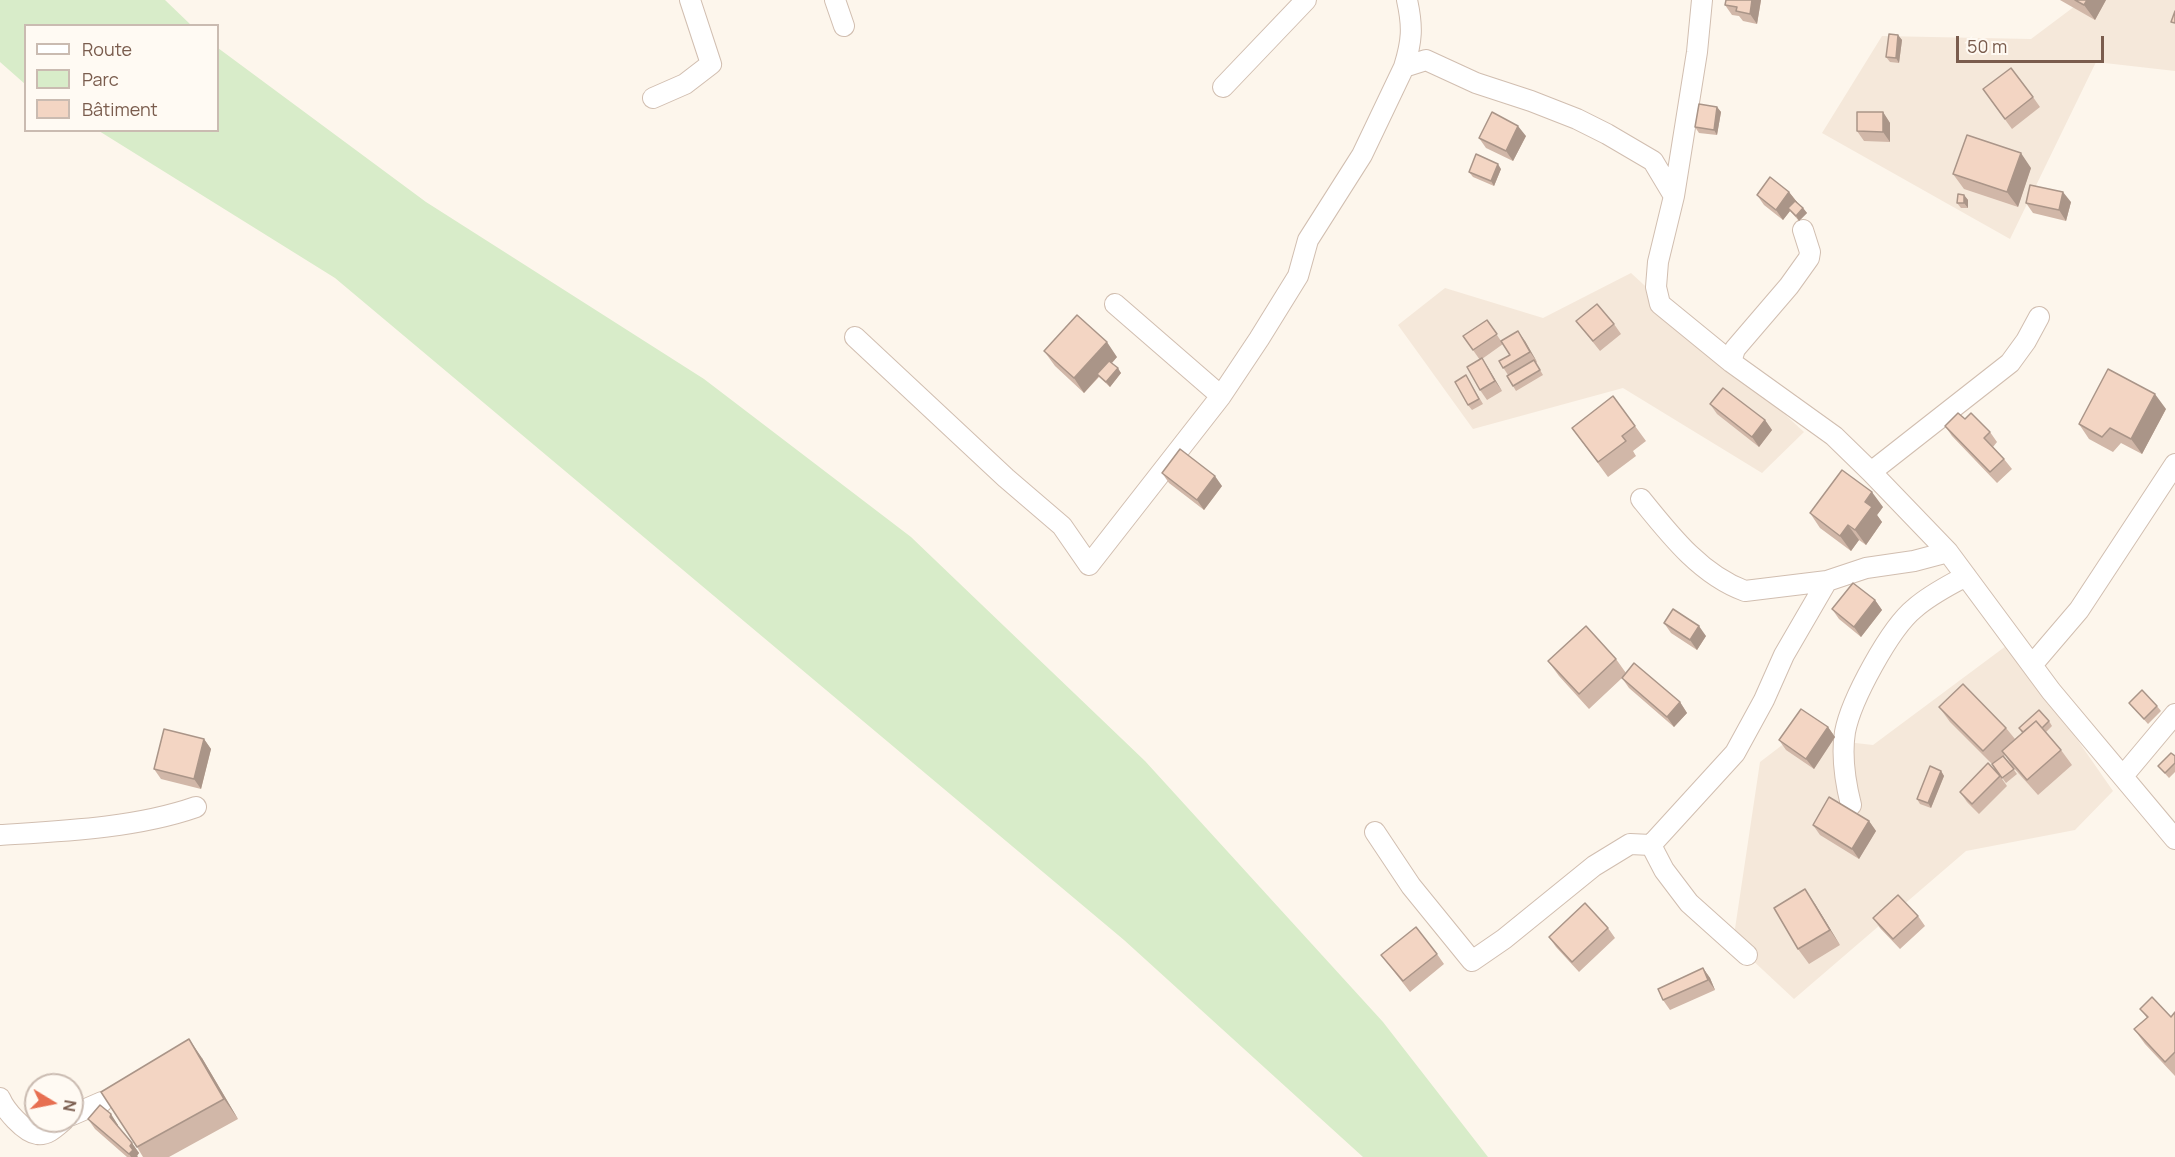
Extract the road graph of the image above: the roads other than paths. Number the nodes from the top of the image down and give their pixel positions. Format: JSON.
{"nodes":[{"id":1,"x":690,"y":0,"type":"edge"},
{"id":2,"x":835,"y":0,"type":"edge"},
{"id":3,"x":1306,"y":0,"type":"edge"},
{"id":4,"x":1407,"y":0,"type":"edge"},
{"id":5,"x":1702,"y":0,"type":"edge"},
{"id":6,"x":844,"y":26,"type":"dead end"},
{"id":7,"x":1411,"y":42,"type":"junction"},
{"id":8,"x":1426,"y":60,"type":"junction"},
{"id":9,"x":1404,"y":67,"type":"junction"},
{"id":10,"x":1223,"y":87,"type":"dead end"},
{"id":11,"x":653,"y":99,"type":"dead end"},
{"id":12,"x":1682,"y":150,"type":"junction"},
{"id":13,"x":1653,"y":161,"type":"junction"},
{"id":14,"x":1674,"y":196,"type":"junction"},
{"id":15,"x":1803,"y":230,"type":"dead end"},
{"id":16,"x":1115,"y":304,"type":"dead end"},
{"id":17,"x":2039,"y":317,"type":"dead end"},
{"id":18,"x":855,"y":337,"type":"dead end"},
{"id":19,"x":1731,"y":362,"type":"junction"},
{"id":20,"x":1221,"y":396,"type":"junction"},
{"id":21,"x":2175,"y":464,"type":"edge"},
{"id":22,"x":1871,"y":472,"type":"junction"},
{"id":23,"x":1641,"y":499,"type":"dead end"},
{"id":24,"x":1948,"y":552,"type":"junction"},
{"id":25,"x":1966,"y":576,"type":"junction"},
{"id":26,"x":1827,"y":581,"type":"junction"},
{"id":27,"x":2032,"y":665,"type":"junction"},
{"id":28,"x":2175,"y":714,"type":"edge"},
{"id":29,"x":2123,"y":776,"type":"junction"},
{"id":30,"x":1851,"y":805,"type":"dead end"},
{"id":31,"x":196,"y":807,"type":"dead end"},
{"id":32,"x":1375,"y":832,"type":"dead end"},
{"id":33,"x":0,"y":835,"type":"edge"},
{"id":34,"x":2175,"y":839,"type":"edge"},
{"id":35,"x":1651,"y":845,"type":"junction"},
{"id":36,"x":1747,"y":955,"type":"dead end"},
{"id":37,"x":0,"y":1098,"type":"edge"},
{"id":38,"x":102,"y":1102,"type":"edge"},
{"id":39,"x":84,"y":1110,"type":"edge"},
{"id":40,"x":24,"y":1126,"type":"edge"}],
"edges":[{"from":1,"to":11,"type":"street"},
{"from":2,"to":6,"type":"street"},
{"from":3,"to":10,"type":"street"},
{"from":4,"to":7,"type":"street"},
{"from":5,"to":12,"type":"street"},
{"from":7,"to":8,"type":"street"},
{"from":7,"to":9,"type":"street"},
{"from":8,"to":9,"type":"street"},
{"from":8,"to":13,"type":"street"},
{"from":9,"to":20,"type":"street"},
{"from":12,"to":13,"type":"street"},
{"from":12,"to":14,"type":"street"},
{"from":13,"to":14,"type":"street"},
{"from":14,"to":19,"type":"street"},
{"from":15,"to":19,"type":"street"},
{"from":16,"to":20,"type":"street"},
{"from":17,"to":22,"type":"street"},
{"from":18,"to":20,"type":"street"},
{"from":19,"to":22,"type":"street"},
{"from":21,"to":27,"type":"street"},
{"from":22,"to":24,"type":"street"},
{"from":23,"to":26,"type":"street"},
{"from":24,"to":25,"type":"street"},
{"from":24,"to":26,"type":"street"},
{"from":25,"to":27,"type":"street"},
{"from":25,"to":30,"type":"street"},
{"from":26,"to":35,"type":"street"},
{"from":27,"to":29,"type":"street"},
{"from":28,"to":29,"type":"street"},
{"from":29,"to":34,"type":"street"},
{"from":31,"to":33,"type":"street"},
{"from":32,"to":35,"type":"street"},
{"from":35,"to":36,"type":"street"},
{"from":37,"to":40,"type":"street"},
{"from":38,"to":39,"type":"street"}]}
